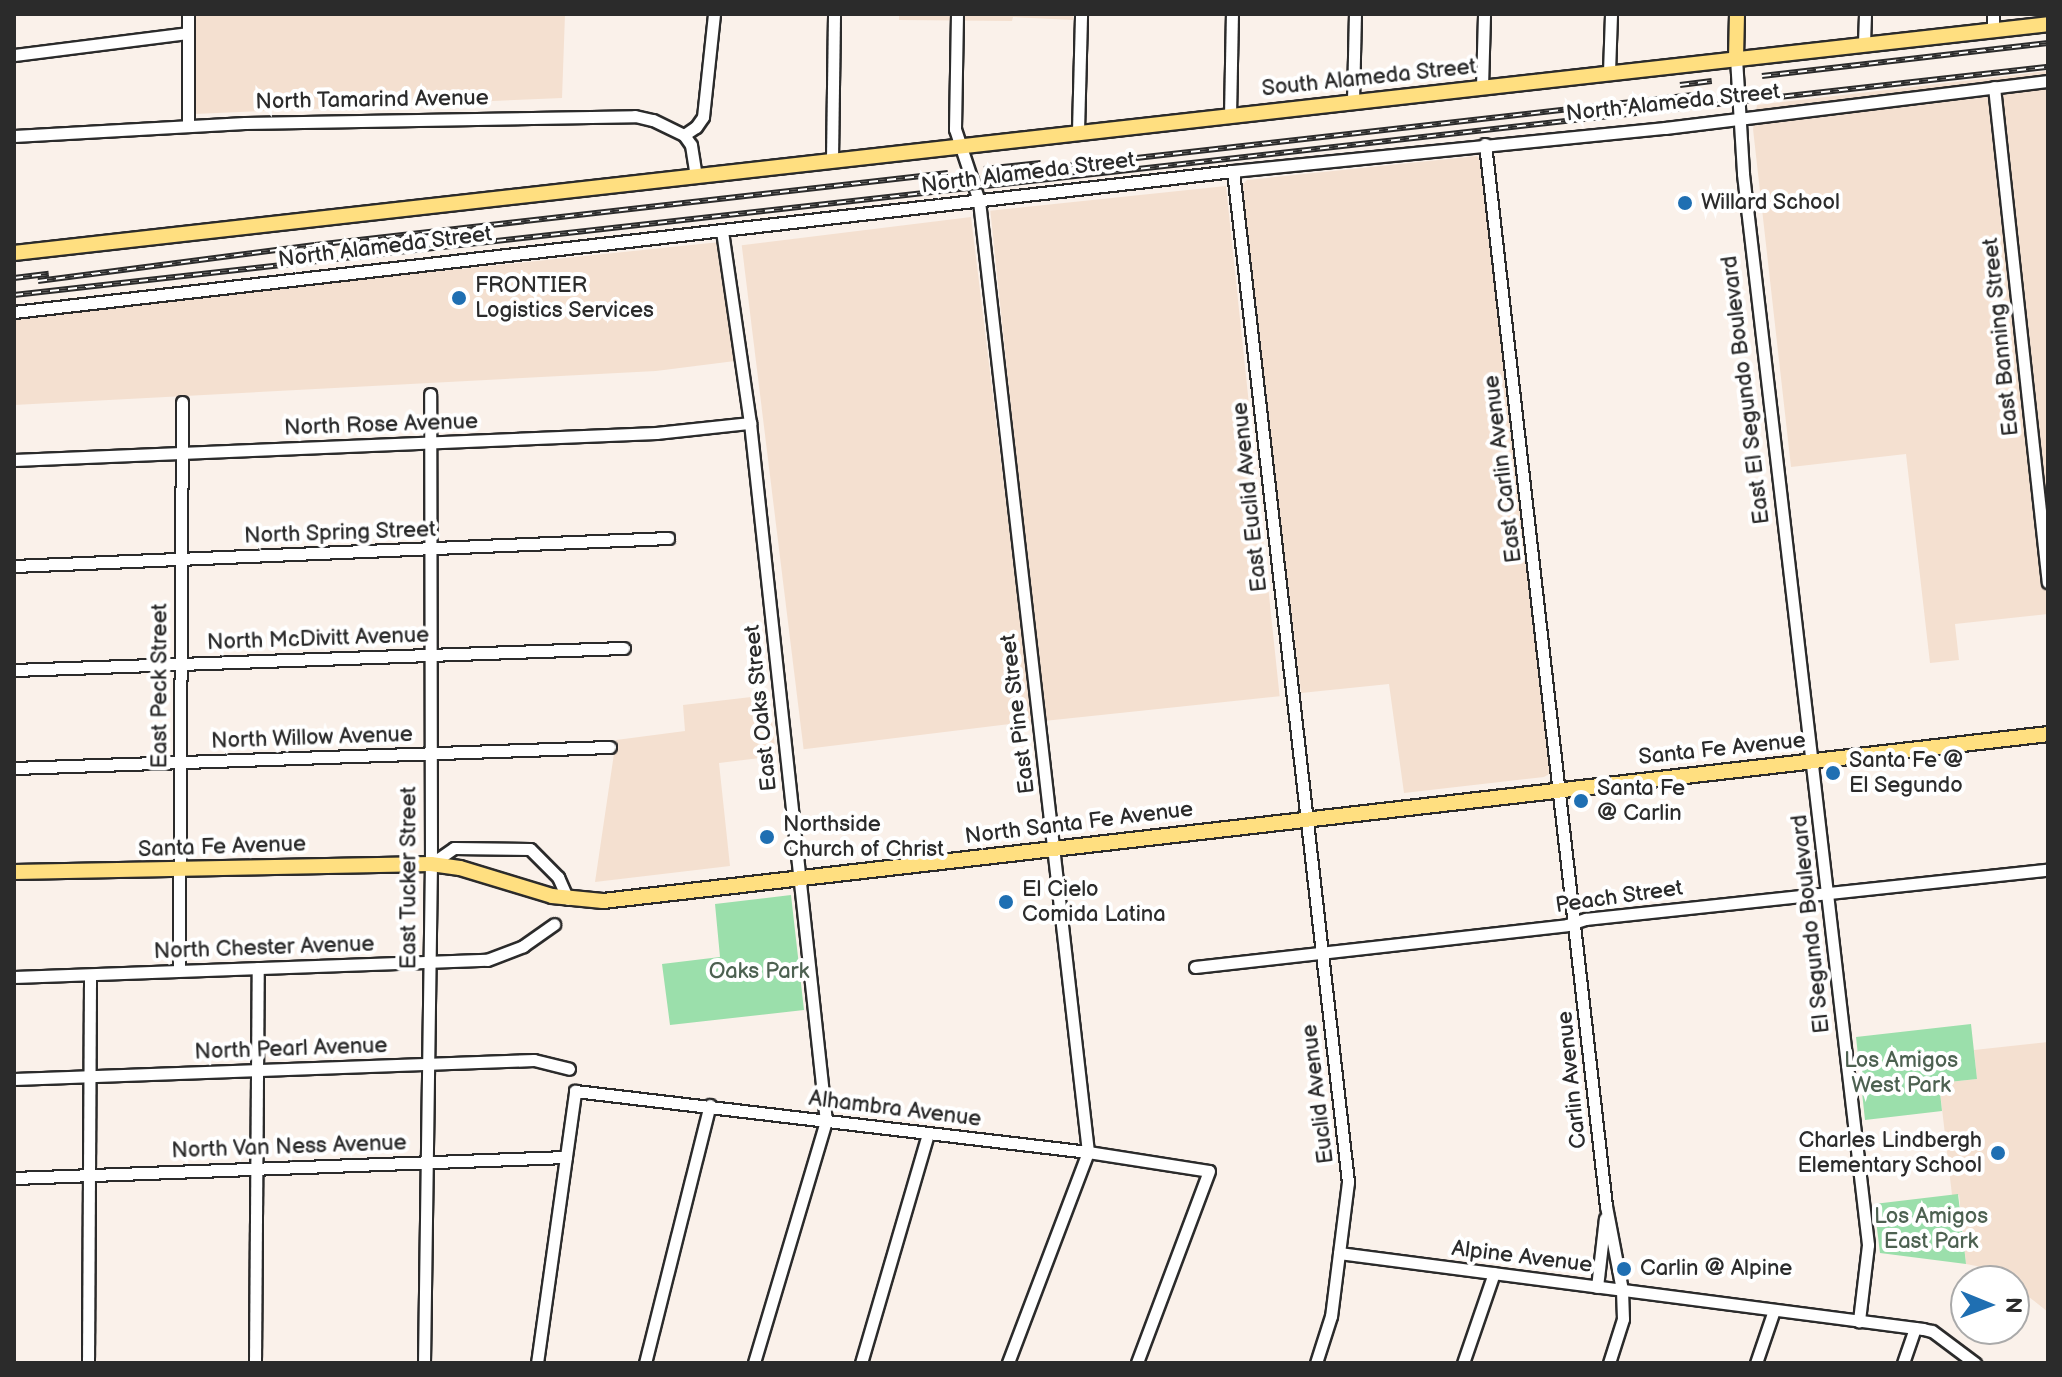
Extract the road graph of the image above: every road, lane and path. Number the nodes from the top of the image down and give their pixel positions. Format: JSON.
{"nodes":[{"id":1,"x":188,"y":14,"type":"edge"},
{"id":2,"x":714,"y":14,"type":"edge"},
{"id":3,"x":834,"y":14,"type":"edge"},
{"id":4,"x":957,"y":14,"type":"edge"},
{"id":5,"x":1081,"y":14,"type":"edge"},
{"id":6,"x":1232,"y":14,"type":"edge"},
{"id":7,"x":1355,"y":14,"type":"edge"},
{"id":8,"x":1484,"y":14,"type":"edge"},
{"id":9,"x":1611,"y":14,"type":"edge"},
{"id":10,"x":1737,"y":14,"type":"edge"},
{"id":11,"x":1865,"y":14,"type":"edge"},
{"id":12,"x":1993,"y":14,"type":"edge"},
{"id":13,"x":2048,"y":24,"type":"edge"},
{"id":14,"x":1993,"y":30,"type":"junction"},
{"id":15,"x":188,"y":33,"type":"junction"},
{"id":16,"x":1864,"y":43,"type":"junction"},
{"id":17,"x":14,"y":55,"type":"edge"},
{"id":18,"x":1736,"y":58,"type":"junction"},
{"id":19,"x":1609,"y":72,"type":"junction"},
{"id":20,"x":2048,"y":81,"type":"edge"},
{"id":21,"x":1482,"y":87,"type":"junction"},
{"id":22,"x":1994,"y":87,"type":"junction"},
{"id":23,"x":1353,"y":101,"type":"junction"},
{"id":24,"x":1230,"y":116,"type":"junction"},
{"id":25,"x":1737,"y":119,"type":"junction"},
{"id":26,"x":188,"y":126,"type":"junction"},
{"id":27,"x":1078,"y":131,"type":"junction"},
{"id":28,"x":684,"y":135,"type":"junction"},
{"id":29,"x":14,"y":136,"type":"edge"},
{"id":30,"x":1485,"y":144,"type":"junction"},
{"id":31,"x":959,"y":146,"type":"junction"},
{"id":32,"x":832,"y":159,"type":"junction"},
{"id":33,"x":1233,"y":171,"type":"junction"},
{"id":34,"x":696,"y":176,"type":"junction"},
{"id":35,"x":979,"y":201,"type":"junction"},
{"id":36,"x":722,"y":231,"type":"junction"},
{"id":37,"x":14,"y":253,"type":"edge"},
{"id":38,"x":14,"y":312,"type":"edge"},
{"id":39,"x":430,"y":394,"type":"dead end"},
{"id":40,"x":182,"y":402,"type":"dead end"},
{"id":41,"x":750,"y":423,"type":"junction"},
{"id":42,"x":432,"y":443,"type":"junction"},
{"id":43,"x":183,"y":453,"type":"junction"},
{"id":44,"x":14,"y":460,"type":"edge"},
{"id":45,"x":668,"y":538,"type":"dead end"},
{"id":46,"x":432,"y":549,"type":"junction"},
{"id":47,"x":180,"y":559,"type":"junction"},
{"id":48,"x":14,"y":566,"type":"edge"},
{"id":49,"x":2048,"y":582,"type":"edge"},
{"id":50,"x":624,"y":648,"type":"dead end"},
{"id":51,"x":432,"y":655,"type":"junction"},
{"id":52,"x":180,"y":664,"type":"junction"},
{"id":53,"x":14,"y":670,"type":"edge"},
{"id":54,"x":2048,"y":734,"type":"edge"},
{"id":55,"x":610,"y":747,"type":"dead end"},
{"id":56,"x":430,"y":755,"type":"junction"},
{"id":57,"x":1813,"y":761,"type":"junction"},
{"id":58,"x":180,"y":763,"type":"junction"},
{"id":59,"x":14,"y":768,"type":"edge"},
{"id":60,"x":1560,"y":789,"type":"junction"},
{"id":61,"x":1307,"y":818,"type":"junction"},
{"id":62,"x":1054,"y":848,"type":"junction"},
{"id":63,"x":431,"y":864,"type":"junction"},
{"id":64,"x":2048,"y":870,"type":"edge"},
{"id":65,"x":178,"y":871,"type":"junction"},
{"id":66,"x":14,"y":872,"type":"edge"},
{"id":67,"x":801,"y":877,"type":"junction"},
{"id":68,"x":1828,"y":895,"type":"junction"},
{"id":69,"x":568,"y":899,"type":"junction"},
{"id":70,"x":1575,"y":923,"type":"junction"},
{"id":71,"x":554,"y":924,"type":"dead end"},
{"id":72,"x":1322,"y":951,"type":"junction"},
{"id":73,"x":429,"y":964,"type":"junction"},
{"id":74,"x":1195,"y":967,"type":"dead end"},
{"id":75,"x":258,"y":968,"type":"junction"},
{"id":76,"x":179,"y":969,"type":"junction"},
{"id":77,"x":90,"y":975,"type":"junction"},
{"id":78,"x":14,"y":977,"type":"edge"},
{"id":79,"x":426,"y":1063,"type":"junction"},
{"id":80,"x":569,"y":1069,"type":"dead end"},
{"id":81,"x":258,"y":1070,"type":"junction"},
{"id":82,"x":90,"y":1078,"type":"junction"},
{"id":83,"x":14,"y":1079,"type":"edge"},
{"id":84,"x":710,"y":1105,"type":"junction"},
{"id":85,"x":826,"y":1121,"type":"junction"},
{"id":86,"x":928,"y":1134,"type":"junction"},
{"id":87,"x":1088,"y":1152,"type":"junction"},
{"id":88,"x":566,"y":1157,"type":"junction"},
{"id":89,"x":426,"y":1162,"type":"junction"},
{"id":90,"x":256,"y":1166,"type":"junction"},
{"id":91,"x":90,"y":1175,"type":"junction"},
{"id":92,"x":14,"y":1178,"type":"edge"},
{"id":93,"x":1606,"y":1206,"type":"junction"},
{"id":94,"x":1339,"y":1253,"type":"junction"},
{"id":95,"x":1494,"y":1273,"type":"junction"},
{"id":96,"x":1597,"y":1287,"type":"junction"},
{"id":97,"x":1622,"y":1290,"type":"junction"},
{"id":98,"x":1774,"y":1310,"type":"junction"},
{"id":99,"x":1859,"y":1321,"type":"junction"},
{"id":100,"x":1915,"y":1328,"type":"junction"},
{"id":101,"x":88,"y":1363,"type":"edge"},
{"id":102,"x":255,"y":1363,"type":"edge"},
{"id":103,"x":424,"y":1363,"type":"edge"},
{"id":104,"x":537,"y":1363,"type":"edge"},
{"id":105,"x":645,"y":1363,"type":"edge"},
{"id":106,"x":754,"y":1363,"type":"edge"},
{"id":107,"x":861,"y":1363,"type":"edge"},
{"id":108,"x":1008,"y":1363,"type":"edge"},
{"id":109,"x":1137,"y":1363,"type":"edge"},
{"id":110,"x":1316,"y":1363,"type":"edge"},
{"id":111,"x":1463,"y":1363,"type":"edge"},
{"id":112,"x":1609,"y":1363,"type":"edge"},
{"id":113,"x":1756,"y":1363,"type":"edge"},
{"id":114,"x":1903,"y":1363,"type":"edge"},
{"id":115,"x":1975,"y":1363,"type":"edge"}],
"edges":[{"from":1,"to":15,"type":"street"},
{"from":2,"to":28,"type":"street"},
{"from":3,"to":32,"type":"street"},
{"from":4,"to":31,"type":"street","name":"East Pine Street"},
{"from":5,"to":27,"type":"street"},
{"from":6,"to":24,"type":"street"},
{"from":7,"to":23,"type":"street"},
{"from":8,"to":21,"type":"street"},
{"from":9,"to":19,"type":"street"},
{"from":10,"to":18,"type":"main road","name":"East El Segundo Boulevard"},
{"from":11,"to":16,"type":"street"},
{"from":12,"to":14,"type":"street"},
{"from":13,"to":14,"type":"main road","name":"South Alameda Street"},
{"from":14,"to":16,"type":"main road","name":"South Alameda Street"},
{"from":15,"to":17,"type":"street"},
{"from":15,"to":26,"type":"street"},
{"from":16,"to":18,"type":"main road","name":"South Alameda Street"},
{"from":18,"to":19,"type":"main road","name":"South Alameda Street"},
{"from":18,"to":25,"type":"street","name":"East El Segundo Boulevard"},
{"from":19,"to":21,"type":"main road","name":"South Alameda Street"},
{"from":20,"to":22,"type":"street","name":"North Alameda Street"},
{"from":21,"to":23,"type":"main road","name":"South Alameda Street"},
{"from":22,"to":25,"type":"street","name":"North Alameda Street"},
{"from":22,"to":49,"type":"street","name":"East Banning Street"},
{"from":23,"to":24,"type":"main road","name":"South Alameda Street"},
{"from":24,"to":27,"type":"main road","name":"South Alameda Street"},
{"from":25,"to":30,"type":"street","name":"North Alameda Street"},
{"from":25,"to":57,"type":"street","name":"East El Segundo Boulevard"},
{"from":26,"to":28,"type":"street","name":"North Tamarind Avenue"},
{"from":26,"to":29,"type":"street","name":"North Tamarind Avenue"},
{"from":27,"to":31,"type":"main road","name":"South Alameda Street"},
{"from":28,"to":34,"type":"street"},
{"from":30,"to":33,"type":"street","name":"North Alameda Street"},
{"from":30,"to":60,"type":"street","name":"East Carlin Avenue"},
{"from":31,"to":32,"type":"main road","name":"South Alameda Street"},
{"from":31,"to":35,"type":"street","name":"East Pine Street"},
{"from":32,"to":34,"type":"main road","name":"South Alameda Street"},
{"from":33,"to":35,"type":"street","name":"North Alameda Street"},
{"from":33,"to":61,"type":"street","name":"East Euclid Avenue"},
{"from":34,"to":37,"type":"main road","name":"North Alameda Street"},
{"from":35,"to":36,"type":"street","name":"North Alameda Street"},
{"from":35,"to":62,"type":"street","name":"East Pine Street"},
{"from":36,"to":38,"type":"street","name":"North Alameda Street"},
{"from":36,"to":41,"type":"street","name":"East Oaks Street"},
{"from":39,"to":42,"type":"street","name":"East Tucker Street"},
{"from":40,"to":43,"type":"street","name":"East Peck Street"},
{"from":41,"to":42,"type":"street","name":"North Rose Avenue"},
{"from":41,"to":67,"type":"street","name":"East Oaks Street"},
{"from":42,"to":43,"type":"street","name":"North Rose Avenue"},
{"from":42,"to":46,"type":"street","name":"East Tucker Street"},
{"from":43,"to":44,"type":"street","name":"North Rose Avenue"},
{"from":43,"to":47,"type":"street","name":"East Peck Street"},
{"from":45,"to":46,"type":"street","name":"North Spring Street"},
{"from":46,"to":47,"type":"street","name":"North Spring Street"},
{"from":46,"to":51,"type":"street","name":"East Tucker Street"},
{"from":47,"to":48,"type":"street","name":"North Spring Street"},
{"from":47,"to":52,"type":"street","name":"East Peck Street"},
{"from":50,"to":51,"type":"street","name":"North McDivitt Avenue"},
{"from":51,"to":52,"type":"street","name":"North McDivitt Avenue"},
{"from":51,"to":56,"type":"street","name":"East Tucker Street"},
{"from":52,"to":53,"type":"street","name":"North McDivitt Avenue"},
{"from":52,"to":58,"type":"street","name":"East Peck Street"},
{"from":54,"to":57,"type":"main road","name":"Santa Fe Avenue"},
{"from":55,"to":56,"type":"street","name":"North Willow Avenue"},
{"from":56,"to":58,"type":"street","name":"North Willow Avenue"},
{"from":56,"to":63,"type":"street","name":"East Tucker Street"},
{"from":57,"to":60,"type":"main road","name":"Santa Fe Avenue"},
{"from":57,"to":68,"type":"street","name":"El Segundo Boulevard"},
{"from":58,"to":59,"type":"street","name":"North Willow Avenue"},
{"from":58,"to":65,"type":"street","name":"East Peck Street"},
{"from":60,"to":61,"type":"main road","name":"Santa Fe Avenue"},
{"from":60,"to":70,"type":"street","name":"Carlin Avenue"},
{"from":61,"to":62,"type":"main road","name":"North Santa Fe Avenue"},
{"from":61,"to":72,"type":"street","name":"Euclid Avenue"},
{"from":62,"to":67,"type":"main road","name":"North Santa Fe Avenue"},
{"from":62,"to":87,"type":"street","name":"East Pine Street"},
{"from":63,"to":65,"type":"main road","name":"Santa Fe Avenue"},
{"from":63,"to":69,"type":"main road","name":"North Santa Fe Avenue"},
{"from":63,"to":69,"type":"street"},
{"from":63,"to":73,"type":"street","name":"East Tucker Street"},
{"from":64,"to":68,"type":"street","name":"Peach Street"},
{"from":65,"to":66,"type":"main road","name":"Santa Fe Avenue"},
{"from":65,"to":76,"type":"street","name":"East Peck Street"},
{"from":67,"to":69,"type":"main road","name":"North Santa Fe Avenue"},
{"from":67,"to":85,"type":"street","name":"East Oaks Street"},
{"from":68,"to":70,"type":"street","name":"Peach Street"},
{"from":68,"to":99,"type":"street","name":"El Segundo Boulevard"},
{"from":70,"to":72,"type":"street","name":"Peach Street"},
{"from":70,"to":93,"type":"street","name":"Carlin Avenue"},
{"from":71,"to":73,"type":"street","name":"North Chester Avenue"},
{"from":72,"to":74,"type":"street","name":"Peach Street"},
{"from":72,"to":94,"type":"street","name":"Euclid Avenue"},
{"from":73,"to":75,"type":"street","name":"North Chester Avenue"},
{"from":73,"to":79,"type":"street","name":"East Tucker Street"},
{"from":75,"to":76,"type":"street","name":"North Chester Avenue"},
{"from":75,"to":81,"type":"street"},
{"from":76,"to":77,"type":"street","name":"North Chester Avenue"},
{"from":77,"to":78,"type":"street","name":"North Chester Avenue"},
{"from":77,"to":82,"type":"street"},
{"from":79,"to":80,"type":"street","name":"North Pearl Avenue"},
{"from":79,"to":81,"type":"street","name":"North Pearl Avenue"},
{"from":79,"to":89,"type":"street","name":"East Tucker Street"},
{"from":81,"to":82,"type":"street","name":"North Pearl Avenue"},
{"from":81,"to":90,"type":"street"},
{"from":82,"to":83,"type":"street","name":"North Pearl Avenue"},
{"from":82,"to":91,"type":"street"},
{"from":84,"to":85,"type":"street","name":"Alhambra Avenue"},
{"from":84,"to":88,"type":"street","name":"Alhambra Avenue"},
{"from":84,"to":105,"type":"street"},
{"from":85,"to":86,"type":"street","name":"Alhambra Avenue"},
{"from":85,"to":106,"type":"street","name":"East Oaks Street"},
{"from":86,"to":87,"type":"street","name":"Alhambra Avenue"},
{"from":86,"to":107,"type":"street"},
{"from":87,"to":108,"type":"street","name":"East Pine Street"},
{"from":87,"to":109,"type":"street","name":"Alhambra Avenue"},
{"from":88,"to":89,"type":"street","name":"North Van Ness Avenue"},
{"from":88,"to":104,"type":"street"},
{"from":89,"to":90,"type":"street","name":"North Van Ness Avenue"},
{"from":89,"to":103,"type":"street","name":"East Tucker Street"},
{"from":90,"to":91,"type":"street","name":"North Van Ness Avenue"},
{"from":90,"to":102,"type":"street"},
{"from":91,"to":92,"type":"street","name":"North Van Ness Avenue"},
{"from":91,"to":101,"type":"street"},
{"from":93,"to":96,"type":"street"},
{"from":93,"to":97,"type":"street","name":"Carlin Avenue"},
{"from":94,"to":95,"type":"street","name":"Alpine Avenue"},
{"from":94,"to":110,"type":"street","name":"Euclid Avenue"},
{"from":95,"to":96,"type":"street","name":"Alpine Avenue"},
{"from":95,"to":111,"type":"street"},
{"from":96,"to":97,"type":"street","name":"Alpine Avenue"},
{"from":97,"to":98,"type":"street","name":"Alpine Avenue"},
{"from":97,"to":112,"type":"street","name":"Carlin Avenue"},
{"from":98,"to":99,"type":"street","name":"Alpine Avenue"},
{"from":98,"to":113,"type":"street"},
{"from":99,"to":100,"type":"street","name":"Alpine Avenue"},
{"from":100,"to":114,"type":"street"},
{"from":100,"to":115,"type":"street","name":"Alpine Avenue"}]}
